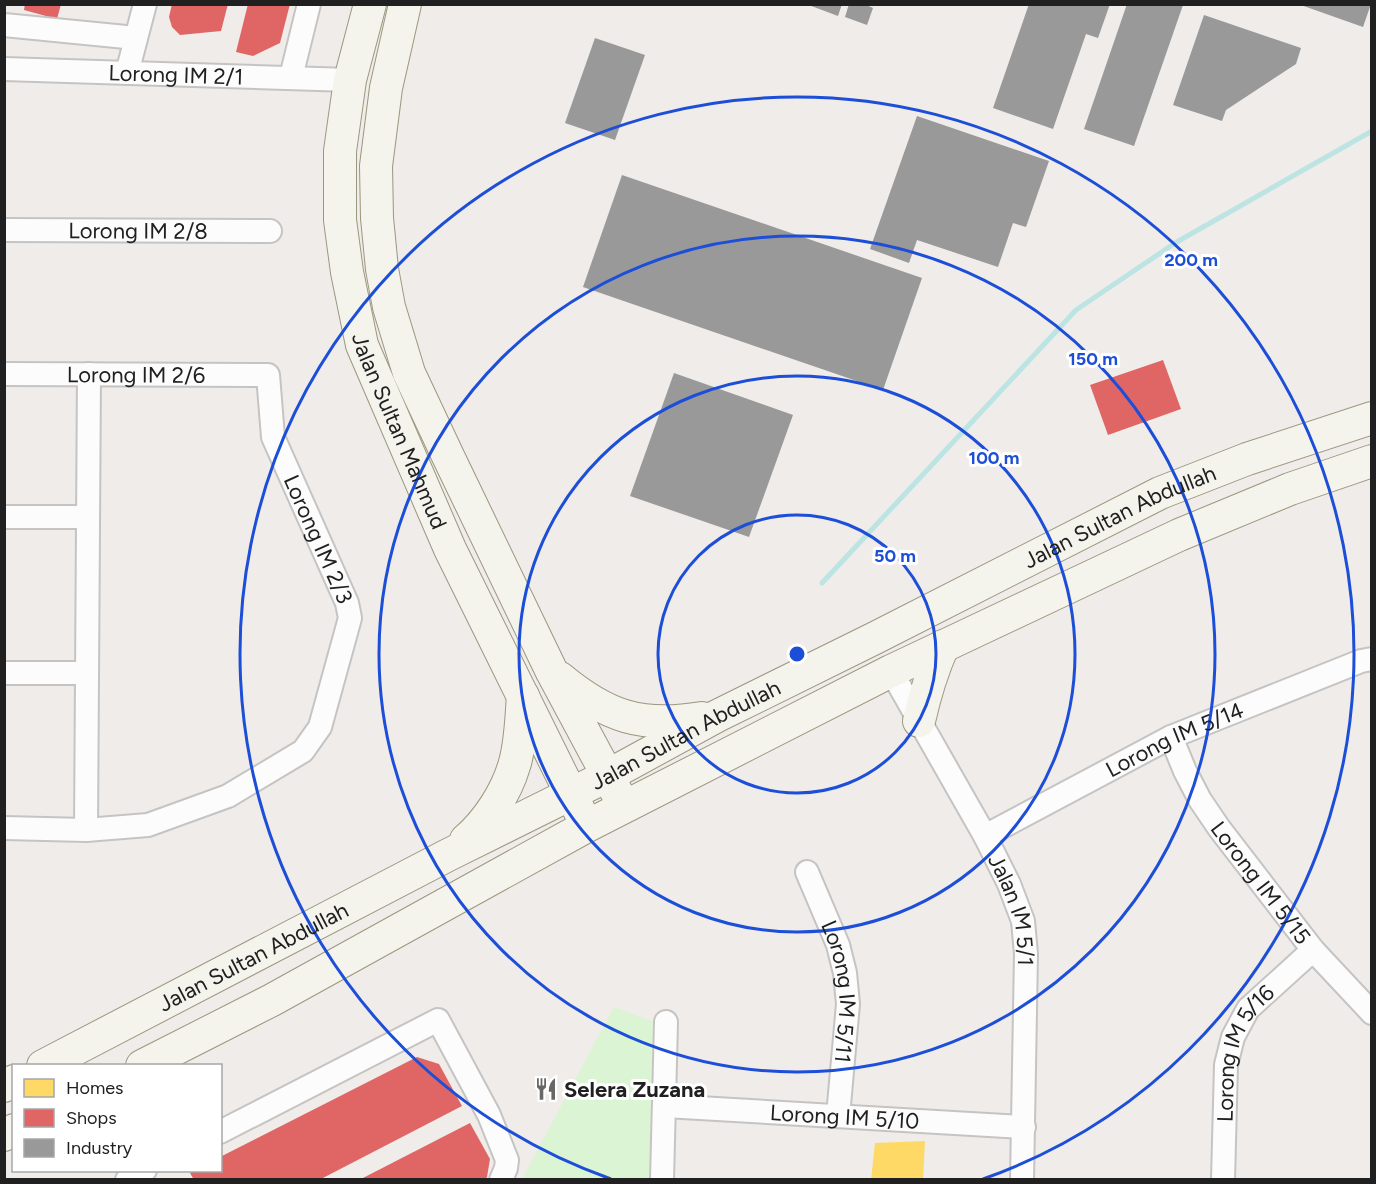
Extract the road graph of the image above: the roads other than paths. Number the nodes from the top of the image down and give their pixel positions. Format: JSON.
{"nodes":[{"id":1,"x":146,"y":4,"type":"edge"},
{"id":2,"x":309,"y":4,"type":"edge"},
{"id":3,"x":370,"y":4,"type":"edge"},
{"id":4,"x":405,"y":4,"type":"edge"},
{"id":5,"x":4,"y":26,"type":"edge"},
{"id":6,"x":136,"y":38,"type":"junction"},
{"id":7,"x":4,"y":69,"type":"edge"},
{"id":8,"x":127,"y":73,"type":"junction"},
{"id":9,"x":291,"y":77,"type":"junction"},
{"id":10,"x":350,"y":80,"type":"junction"},
{"id":11,"x":4,"y":230,"type":"edge"},
{"id":12,"x":270,"y":231,"type":"dead end"},
{"id":13,"x":4,"y":374,"type":"edge"},
{"id":14,"x":89,"y":374,"type":"junction"},
{"id":15,"x":268,"y":375,"type":"joint"},
{"id":16,"x":1371,"y":418,"type":"edge"},
{"id":17,"x":1371,"y":461,"type":"edge"},
{"id":18,"x":4,"y":517,"type":"edge"},
{"id":19,"x":88,"y":517,"type":"junction"},
{"id":20,"x":943,"y":646,"type":"junction"},
{"id":21,"x":1371,"y":659,"type":"edge"},
{"id":22,"x":891,"y":670,"type":"junction"},
{"id":23,"x":552,"y":672,"type":"junction"},
{"id":24,"x":4,"y":673,"type":"edge"},
{"id":25,"x":87,"y":673,"type":"junction"},
{"id":26,"x":523,"y":695,"type":"junction"},
{"id":27,"x":717,"y":716,"type":"junction"},
{"id":28,"x":920,"y":721,"type":"junction"},
{"id":29,"x":1172,"y":737,"type":"junction"},
{"id":30,"x":609,"y":775,"type":"junction"},
{"id":31,"x":572,"y":794,"type":"junction"},
{"id":32,"x":624,"y":807,"type":"junction"},
{"id":33,"x":587,"y":826,"type":"junction"},
{"id":34,"x":4,"y":828,"type":"edge"},
{"id":35,"x":86,"y":830,"type":"junction"},
{"id":36,"x":985,"y":836,"type":"junction"},
{"id":37,"x":448,"y":855,"type":"junction"},
{"id":38,"x":807,"y":872,"type":"dead end"},
{"id":39,"x":1313,"y":950,"type":"junction"},
{"id":40,"x":272,"y":1000,"type":"junction"},
{"id":41,"x":1371,"y":1013,"type":"edge"},
{"id":42,"x":666,"y":1022,"type":"dead end"},
{"id":43,"x":45,"y":1064,"type":"edge"},
{"id":44,"x":144,"y":1064,"type":"edge"},
{"id":45,"x":167,"y":1064,"type":"edge"},
{"id":46,"x":665,"y":1106,"type":"junction"},
{"id":47,"x":838,"y":1116,"type":"junction"},
{"id":48,"x":1024,"y":1127,"type":"junction"},
{"id":49,"x":222,"y":1131,"type":"edge"},
{"id":50,"x":141,"y":1172,"type":"edge"},
{"id":51,"x":504,"y":1172,"type":"edge"},
{"id":52,"x":127,"y":1179,"type":"edge"},
{"id":53,"x":662,"y":1179,"type":"edge"},
{"id":54,"x":1022,"y":1179,"type":"edge"},
{"id":55,"x":1223,"y":1179,"type":"edge"}],
"edges":[{"from":1,"to":6,"type":"street"},
{"from":2,"to":9,"type":"street"},
{"from":3,"to":10,"type":"main road","name":"Jalan Sultan Mahmud"},
{"from":4,"to":23,"type":"main road","name":"Jalan Sultan Mahmud"},
{"from":5,"to":6,"type":"street"},
{"from":6,"to":8,"type":"street"},
{"from":7,"to":8,"type":"street","name":"Lorong IM 2/1"},
{"from":8,"to":9,"type":"street","name":"Lorong IM 2/1"},
{"from":9,"to":10,"type":"street","name":"Lorong IM 2/1"},
{"from":10,"to":26,"type":"main road","name":"Jalan Sultan Mahmud"},
{"from":11,"to":12,"type":"street","name":"Lorong IM 2/8"},
{"from":13,"to":14,"type":"street","name":"Lorong IM 2/6"},
{"from":14,"to":15,"type":"street","name":"Lorong IM 2/6"},
{"from":14,"to":19,"type":"street"},
{"from":15,"to":35,"type":"street","name":"Lorong IM 2/3"},
{"from":16,"to":27,"type":"main road","name":"Jalan Sultan Abdullah"},
{"from":17,"to":20,"type":"main road","name":"Jalan Sultan Abdullah"},
{"from":18,"to":19,"type":"street"},
{"from":19,"to":25,"type":"street"},
{"from":20,"to":22,"type":"main road","name":"Jalan Sultan Abdullah"},
{"from":20,"to":28,"type":"main road"},
{"from":21,"to":29,"type":"street","name":"Lorong IM 5/14"},
{"from":22,"to":28,"type":"street","name":"Jalan IM 5/1"},
{"from":22,"to":32,"type":"main road","name":"Jalan Sultan Abdullah"},
{"from":23,"to":27,"type":"main road"},
{"from":23,"to":30,"type":"main road","name":"Jalan Sultan Mahmud"},
{"from":24,"to":25,"type":"street"},
{"from":25,"to":35,"type":"street"},
{"from":26,"to":31,"type":"main road","name":"Jalan Sultan Mahmud"},
{"from":26,"to":37,"type":"main road"},
{"from":27,"to":30,"type":"main road","name":"Jalan Sultan Abdullah"},
{"from":28,"to":36,"type":"street","name":"Jalan IM 5/1"},
{"from":29,"to":36,"type":"street","name":"Lorong IM 5/14"},
{"from":29,"to":39,"type":"street","name":"Lorong IM 5/15"},
{"from":30,"to":31,"type":"main road","name":"Jalan Sultan Abdullah"},
{"from":30,"to":32,"type":"main road","name":"Jalan Sultan Mahmud"},
{"from":31,"to":33,"type":"main road","name":"Jalan Sultan Mahmud"},
{"from":31,"to":37,"type":"main road","name":"Jalan Sultan Abdullah"},
{"from":32,"to":33,"type":"main road","name":"Jalan Sultan Abdullah"},
{"from":33,"to":40,"type":"main road","name":"Jalan Sultan Abdullah"},
{"from":34,"to":35,"type":"street","name":"Lorong IM 2/3"},
{"from":36,"to":48,"type":"street","name":"Jalan IM 5/1"},
{"from":37,"to":43,"type":"main road","name":"Jalan Sultan Abdullah"},
{"from":38,"to":47,"type":"street","name":"Lorong IM 5/11"},
{"from":39,"to":41,"type":"street","name":"Lorong IM 5/15"},
{"from":39,"to":55,"type":"street","name":"Lorong IM 5/16"},
{"from":40,"to":44,"type":"main road","name":"Jalan Sultan Abdullah"},
{"from":40,"to":45,"type":"street"},
{"from":42,"to":46,"type":"street"},
{"from":46,"to":47,"type":"street","name":"Lorong IM 5/10"},
{"from":46,"to":53,"type":"street"},
{"from":47,"to":48,"type":"street","name":"Lorong IM 5/10"},
{"from":48,"to":54,"type":"street","name":"Jalan IM 5/1"},
{"from":49,"to":51,"type":"street"},
{"from":50,"to":52,"type":"street"}]}
